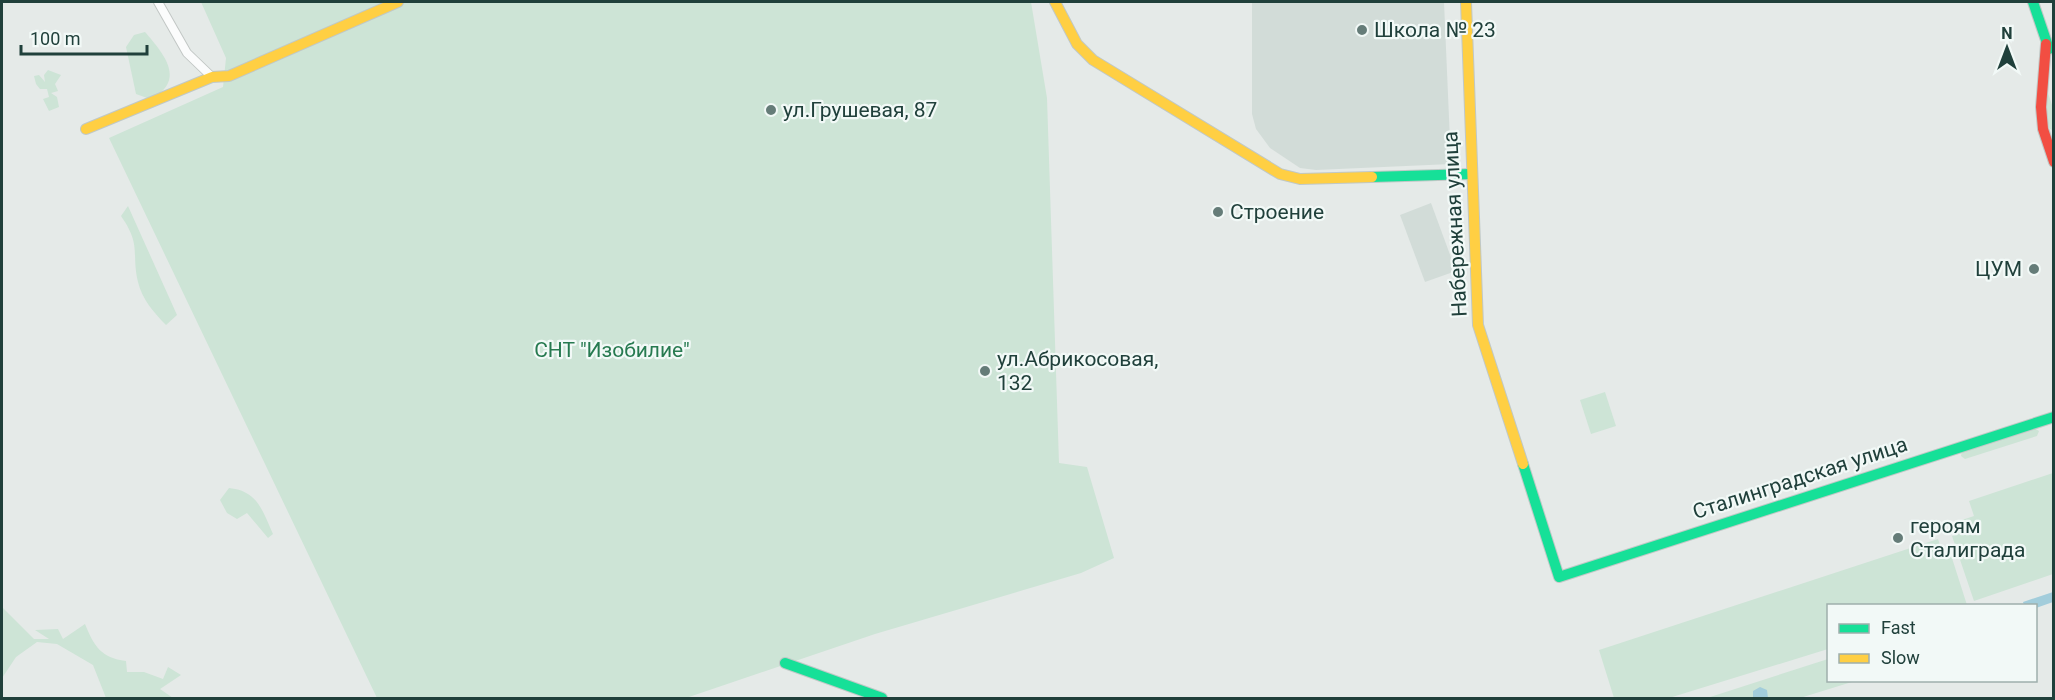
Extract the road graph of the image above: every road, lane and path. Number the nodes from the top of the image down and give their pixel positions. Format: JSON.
{"nodes":[{"id":1,"x":158,"y":2,"type":"edge"},
{"id":2,"x":398,"y":2,"type":"edge"},
{"id":3,"x":1055,"y":2,"type":"edge"},
{"id":4,"x":1466,"y":2,"type":"edge"},
{"id":5,"x":2033,"y":2,"type":"edge"},
{"id":6,"x":2046,"y":44,"type":"junction"},
{"id":7,"x":2054,"y":54,"type":"edge"},
{"id":8,"x":212,"y":77,"type":"junction"},
{"id":9,"x":86,"y":129,"type":"dead end"},
{"id":10,"x":2054,"y":162,"type":"edge"},
{"id":11,"x":1472,"y":174,"type":"junction"},
{"id":12,"x":2054,"y":417,"type":"edge"},
{"id":13,"x":1559,"y":577,"type":"joint"},
{"id":14,"x":785,"y":663,"type":"dead end"},
{"id":15,"x":882,"y":699,"type":"edge"}],
"edges":[{"from":1,"to":8,"type":"street"},
{"from":2,"to":8,"type":"street"},
{"from":3,"to":11,"type":"street"},
{"from":4,"to":11,"type":"street","name":"Набережная улица"},
{"from":5,"to":6,"type":"street"},
{"from":6,"to":7,"type":"street"},
{"from":6,"to":10,"type":"street"},
{"from":8,"to":9,"type":"street"},
{"from":11,"to":13,"type":"street","name":"Набережная улица"},
{"from":12,"to":13,"type":"street","name":"Сталинградская улица"},
{"from":14,"to":15,"type":"street"}]}
